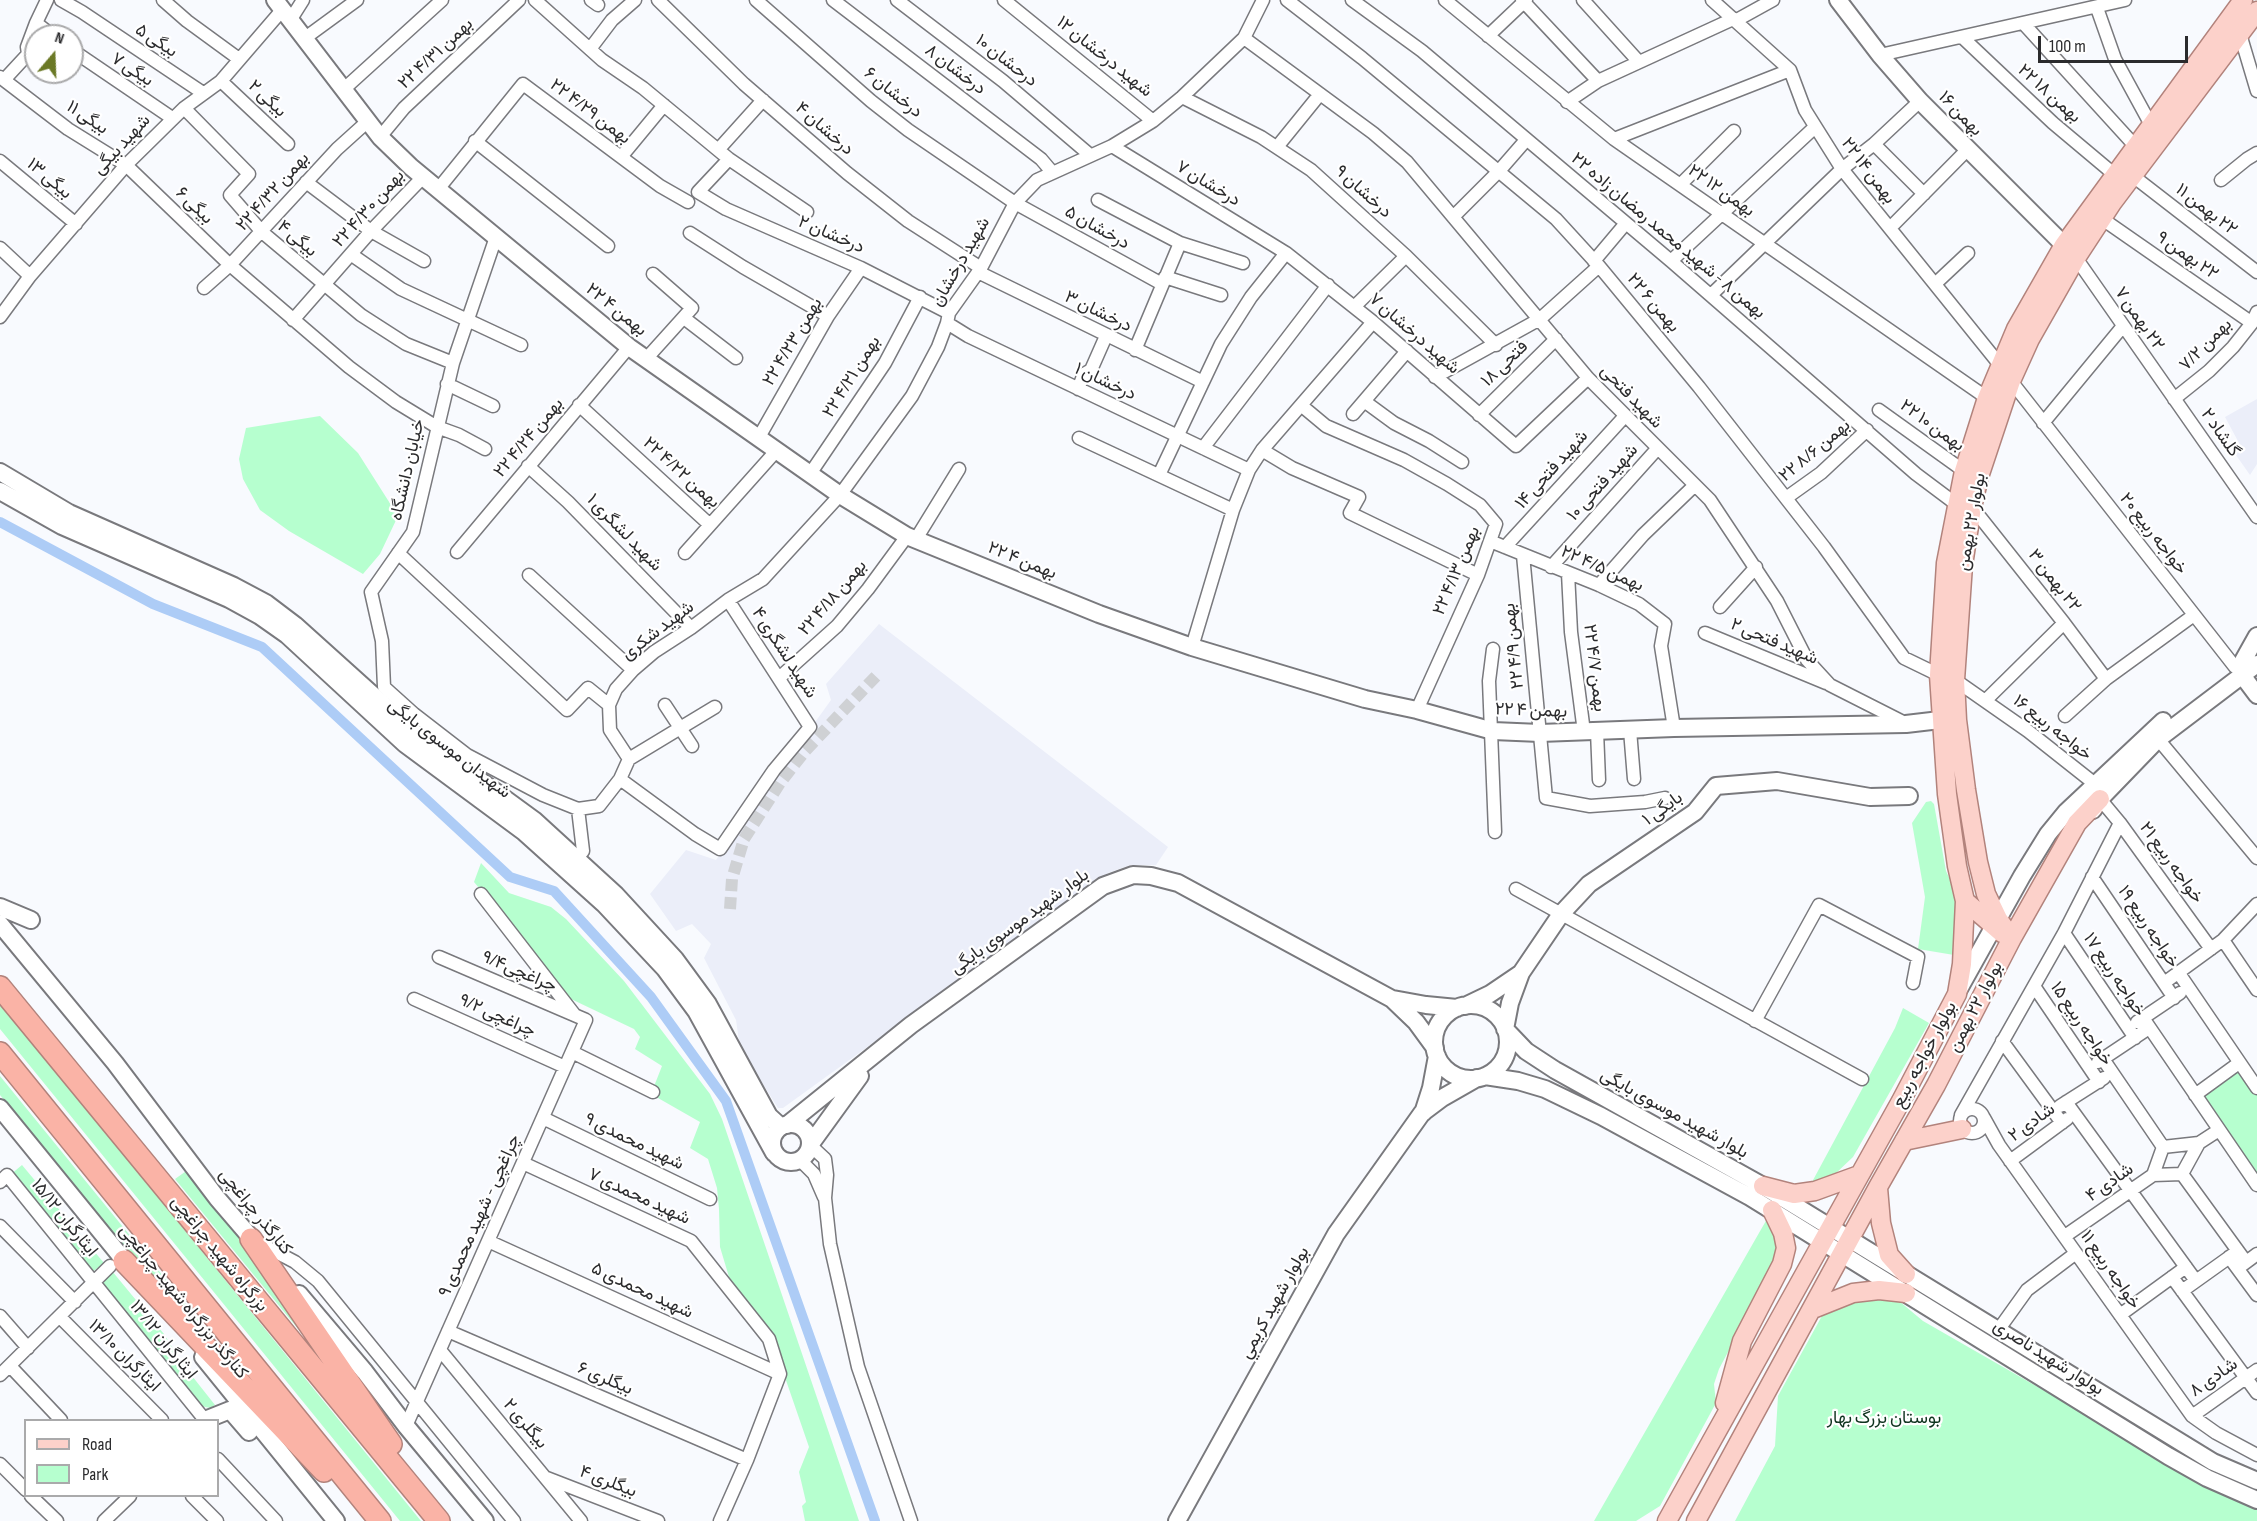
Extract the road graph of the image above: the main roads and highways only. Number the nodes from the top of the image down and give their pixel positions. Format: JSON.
{"nodes":[{"id":1,"x":2242,"y":0,"type":"edge"},
{"id":2,"x":2257,"y":11,"type":"edge"},
{"id":3,"x":2070,"y":252,"type":"junction"},
{"id":4,"x":1964,"y":506,"type":"junction"},
{"id":5,"x":1947,"y":678,"type":"junction"},
{"id":6,"x":2097,"y":791,"type":"road end"},
{"id":7,"x":1965,"y":901,"type":"junction"},
{"id":8,"x":1996,"y":923,"type":"junction"},
{"id":9,"x":2012,"y":938,"type":"junction"},
{"id":10,"x":0,"y":987,"type":"edge"},
{"id":11,"x":1957,"y":994,"type":"joint"},
{"id":12,"x":0,"y":1053,"type":"edge"},
{"id":13,"x":1936,"y":1085,"type":"joint"},
{"id":14,"x":1924,"y":1106,"type":"junction"},
{"id":15,"x":1904,"y":1141,"type":"junction"},
{"id":16,"x":1859,"y":1175,"type":"junction"},
{"id":17,"x":1763,"y":1186,"type":"road end"},
{"id":18,"x":1878,"y":1187,"type":"junction"},
{"id":19,"x":1772,"y":1210,"type":"road end"},
{"id":20,"x":251,"y":1239,"type":"road end"},
{"id":21,"x":117,"y":1263,"type":"road end"},
{"id":22,"x":1906,"y":1274,"type":"road end"},
{"id":23,"x":1906,"y":1293,"type":"road end"},
{"id":24,"x":1813,"y":1309,"type":"junction"},
{"id":25,"x":1718,"y":1429,"type":"junction"},
{"id":26,"x":370,"y":1521,"type":"edge"},
{"id":27,"x":380,"y":1521,"type":"edge"},
{"id":28,"x":439,"y":1521,"type":"edge"},
{"id":29,"x":444,"y":1521,"type":"edge"},
{"id":30,"x":1667,"y":1521,"type":"edge"},
{"id":31,"x":1696,"y":1521,"type":"edge"}],
"edges":[{"from":1,"to":3,"type":"main road","name":"بولوار ۲۲ بهمن"},
{"from":2,"to":3,"type":"main road","name":"بولوار ۲۲ بهمن"},
{"from":3,"to":4,"type":"main road","name":"بولوار ۲۲ بهمن"},
{"from":3,"to":4,"type":"main road","name":"بولوار ۲۲ بهمن"},
{"from":4,"to":5,"type":"main road","name":"بولوار ۲۲ بهمن"},
{"from":5,"to":7,"type":"main road","name":"بولوار ۲۲ بهمن"},
{"from":5,"to":8,"type":"main road","name":"بولوار ۲۲ بهمن"},
{"from":6,"to":9,"type":"main road"},
{"from":7,"to":8,"type":"main road"},
{"from":7,"to":11,"type":"main road","name":"بولوار ۲۲ بهمن"},
{"from":8,"to":9,"type":"main road","name":"بولوار ۲۲ بهمن"},
{"from":9,"to":13,"type":"main road","name":"بولوار ۲۲ بهمن"},
{"from":10,"to":28,"type":"highway","name":"بزرگراه شهید چراغچی"},
{"from":11,"to":16,"type":"main road","name":"بولوار خواجه ربیع"},
{"from":12,"to":27,"type":"highway"},
{"from":13,"to":14,"type":"main road","name":"بولوار خواجه ربیع"},
{"from":14,"to":15,"type":"main road","name":"بولوار خواجه ربیع"},
{"from":14,"to":15,"type":"main road"},
{"from":15,"to":18,"type":"main road","name":"بولوار خواجه ربیع"},
{"from":16,"to":17,"type":"main road"},
{"from":16,"to":25,"type":"main road","name":"بولوار خواجه ربیع"},
{"from":18,"to":22,"type":"main road"},
{"from":18,"to":24,"type":"main road","name":"بولوار خواجه ربیع"},
{"from":19,"to":25,"type":"main road"},
{"from":20,"to":29,"type":"highway"},
{"from":21,"to":26,"type":"highway"},
{"from":23,"to":24,"type":"main road"},
{"from":24,"to":31,"type":"main road","name":"بولوار خواجه ربیع"},
{"from":25,"to":30,"type":"main road","name":"بولوار خواجه ربیع"}]}
